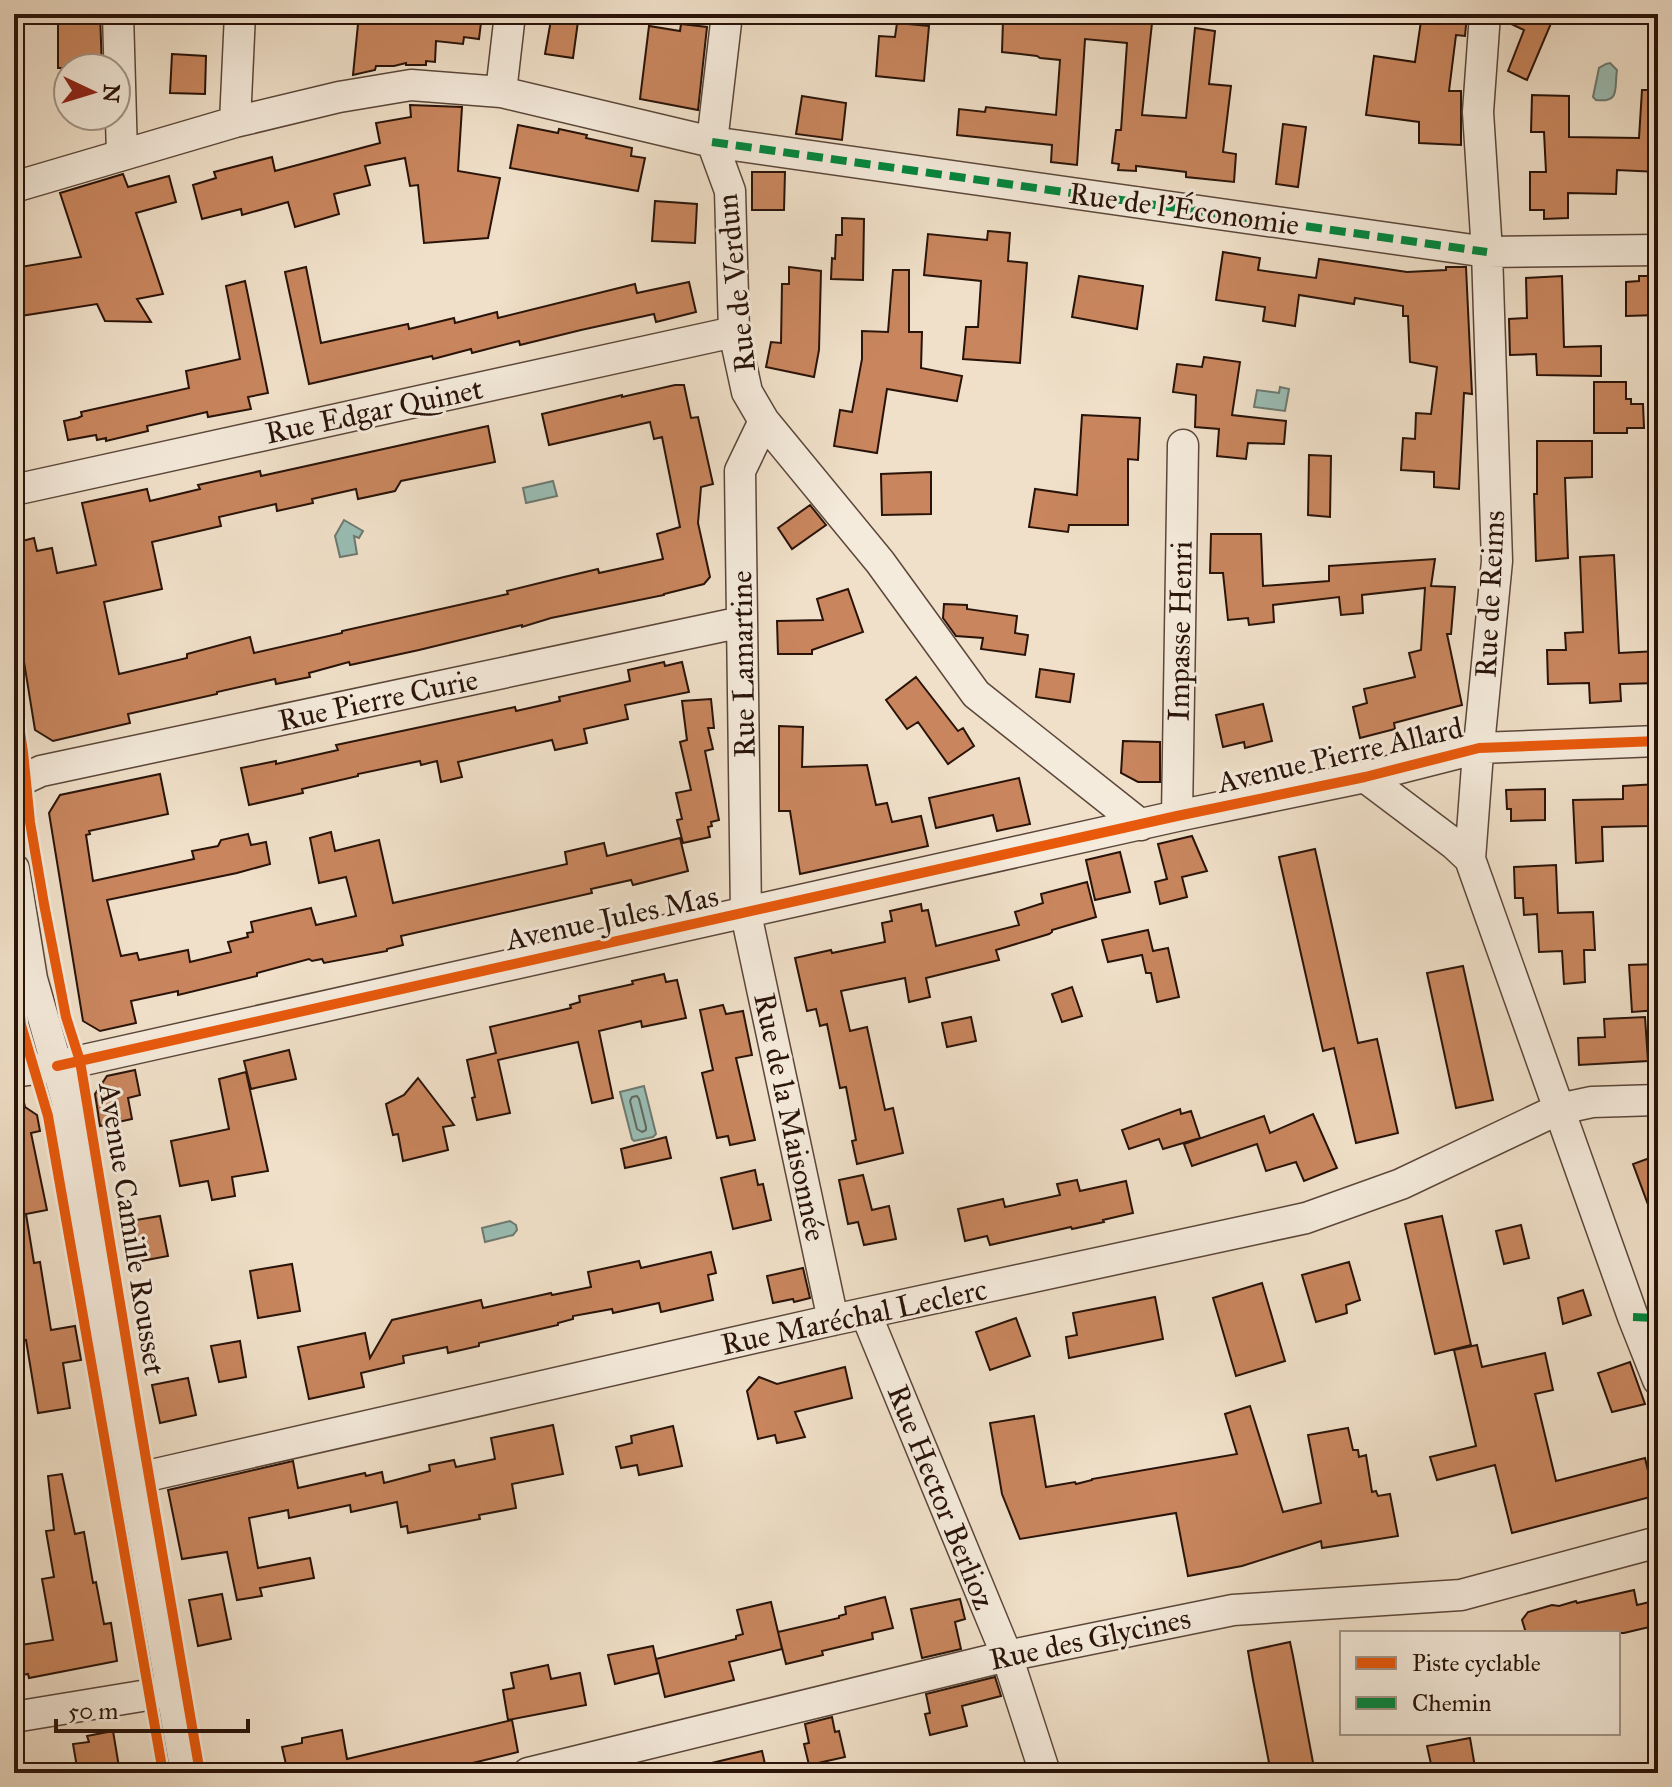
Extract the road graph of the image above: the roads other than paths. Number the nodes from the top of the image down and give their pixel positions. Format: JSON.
{"nodes":[{"id":1,"x":118,"y":14,"type":"edge"},
{"id":2,"x":240,"y":14,"type":"edge"},
{"id":3,"x":510,"y":14,"type":"edge"},
{"id":4,"x":727,"y":14,"type":"edge"},
{"id":5,"x":1485,"y":14,"type":"edge"},
{"id":6,"x":501,"y":92,"type":"junction"},
{"id":7,"x":235,"y":122,"type":"junction"},
{"id":8,"x":712,"y":142,"type":"junction"},
{"id":9,"x":122,"y":155,"type":"junction"},
{"id":10,"x":14,"y":187,"type":"edge"},
{"id":11,"x":1658,"y":250,"type":"edge"},
{"id":12,"x":1487,"y":252,"type":"junction"},
{"id":13,"x":734,"y":332,"type":"junction"},
{"id":14,"x":764,"y":421,"type":"junction"},
{"id":15,"x":1183,"y":445,"type":"dead end"},
{"id":16,"x":14,"y":490,"type":"edge"},
{"id":17,"x":742,"y":622,"type":"junction"},
{"id":18,"x":1658,"y":741,"type":"edge"},
{"id":19,"x":1479,"y":748,"type":"junction"},
{"id":20,"x":1365,"y":777,"type":"junction"},
{"id":21,"x":14,"y":780,"type":"edge"},
{"id":22,"x":1177,"y":816,"type":"junction"},
{"id":23,"x":1141,"y":825,"type":"junction"},
{"id":24,"x":1470,"y":859,"type":"junction"},
{"id":25,"x":14,"y":869,"type":"edge"},
{"id":26,"x":746,"y":914,"type":"junction"},
{"id":27,"x":57,"y":1066,"type":"junction"},
{"id":28,"x":14,"y":1072,"type":"edge"},
{"id":29,"x":1658,"y":1100,"type":"edge"},
{"id":30,"x":1559,"y":1109,"type":"junction"},
{"id":31,"x":866,"y":1314,"type":"junction"},
{"id":32,"x":1646,"y":1318,"type":"edge"},
{"id":33,"x":833,"y":1320,"type":"junction"},
{"id":34,"x":1658,"y":1380,"type":"edge"},
{"id":35,"x":134,"y":1479,"type":"junction"},
{"id":36,"x":1658,"y":1542,"type":"edge"},
{"id":37,"x":1007,"y":1656,"type":"junction"},
{"id":38,"x":172,"y":1691,"type":"junction"},
{"id":39,"x":14,"y":1717,"type":"edge"},
{"id":40,"x":186,"y":1773,"type":"edge"},
{"id":41,"x":528,"y":1773,"type":"edge"},
{"id":42,"x":1045,"y":1773,"type":"edge"}],
"edges":[{"from":1,"to":9,"type":"street"},
{"from":2,"to":7,"type":"street"},
{"from":3,"to":6,"type":"street"},
{"from":4,"to":8,"type":"street"},
{"from":5,"to":12,"type":"street","name":"Rue de Reims"},
{"from":6,"to":7,"type":"street"},
{"from":6,"to":8,"type":"street"},
{"from":7,"to":9,"type":"street"},
{"from":8,"to":12,"type":"street","name":"Rue de l'Économie"},
{"from":8,"to":13,"type":"street","name":"Rue de Verdun"},
{"from":9,"to":10,"type":"street"},
{"from":11,"to":12,"type":"street","name":"Rue de l'Économie"},
{"from":12,"to":19,"type":"street","name":"Rue de Reims"},
{"from":13,"to":14,"type":"street","name":"Rue de Verdun"},
{"from":13,"to":16,"type":"street","name":"Rue Edgar Quinet"},
{"from":14,"to":17,"type":"street","name":"Rue Lamartine"},
{"from":14,"to":23,"type":"street","name":"Rue de Verdun"},
{"from":15,"to":22,"type":"street","name":"Impasse Henri"},
{"from":17,"to":21,"type":"street","name":"Rue Pierre Curie"},
{"from":17,"to":26,"type":"street","name":"Rue Lamartine"},
{"from":18,"to":19,"type":"street","name":"Avenue Pierre Allard"},
{"from":19,"to":20,"type":"street","name":"Avenue Pierre Allard"},
{"from":19,"to":24,"type":"street","name":"Rue de Reims"},
{"from":20,"to":22,"type":"street","name":"Avenue Pierre Allard"},
{"from":20,"to":24,"type":"street"},
{"from":22,"to":23,"type":"street","name":"Avenue Jules Mas"},
{"from":23,"to":26,"type":"street","name":"Avenue Jules Mas"},
{"from":24,"to":30,"type":"street","name":"Rue de Reims"},
{"from":25,"to":27,"type":"street","name":"Avenue Camille Rousset"},
{"from":26,"to":27,"type":"street","name":"Avenue Jules Mas"},
{"from":26,"to":33,"type":"street","name":"Rue de la Maisonnée"},
{"from":27,"to":28,"type":"street","name":"Avenue Jules Mas"},
{"from":27,"to":35,"type":"street","name":"Avenue Camille Rousset"},
{"from":29,"to":30,"type":"street","name":"Rue Maréchal Leclerc"},
{"from":30,"to":31,"type":"street","name":"Rue Maréchal Leclerc"},
{"from":30,"to":32,"type":"street","name":"Rue de Reims"},
{"from":31,"to":33,"type":"street","name":"Rue Maréchal Leclerc"},
{"from":31,"to":37,"type":"street","name":"Rue Hector Berlioz"},
{"from":32,"to":34,"type":"street","name":"Rue de Reims"},
{"from":33,"to":35,"type":"street","name":"Rue Maréchal Leclerc"},
{"from":35,"to":38,"type":"street","name":"Avenue Camille Rousset"},
{"from":36,"to":37,"type":"street","name":"Rue des Glycines"},
{"from":37,"to":41,"type":"street","name":"Rue des Glycines"},
{"from":37,"to":42,"type":"street","name":"Rue Hector Berlioz"},
{"from":38,"to":39,"type":"street"},
{"from":38,"to":40,"type":"street","name":"Avenue Camille Rousset"}]}
